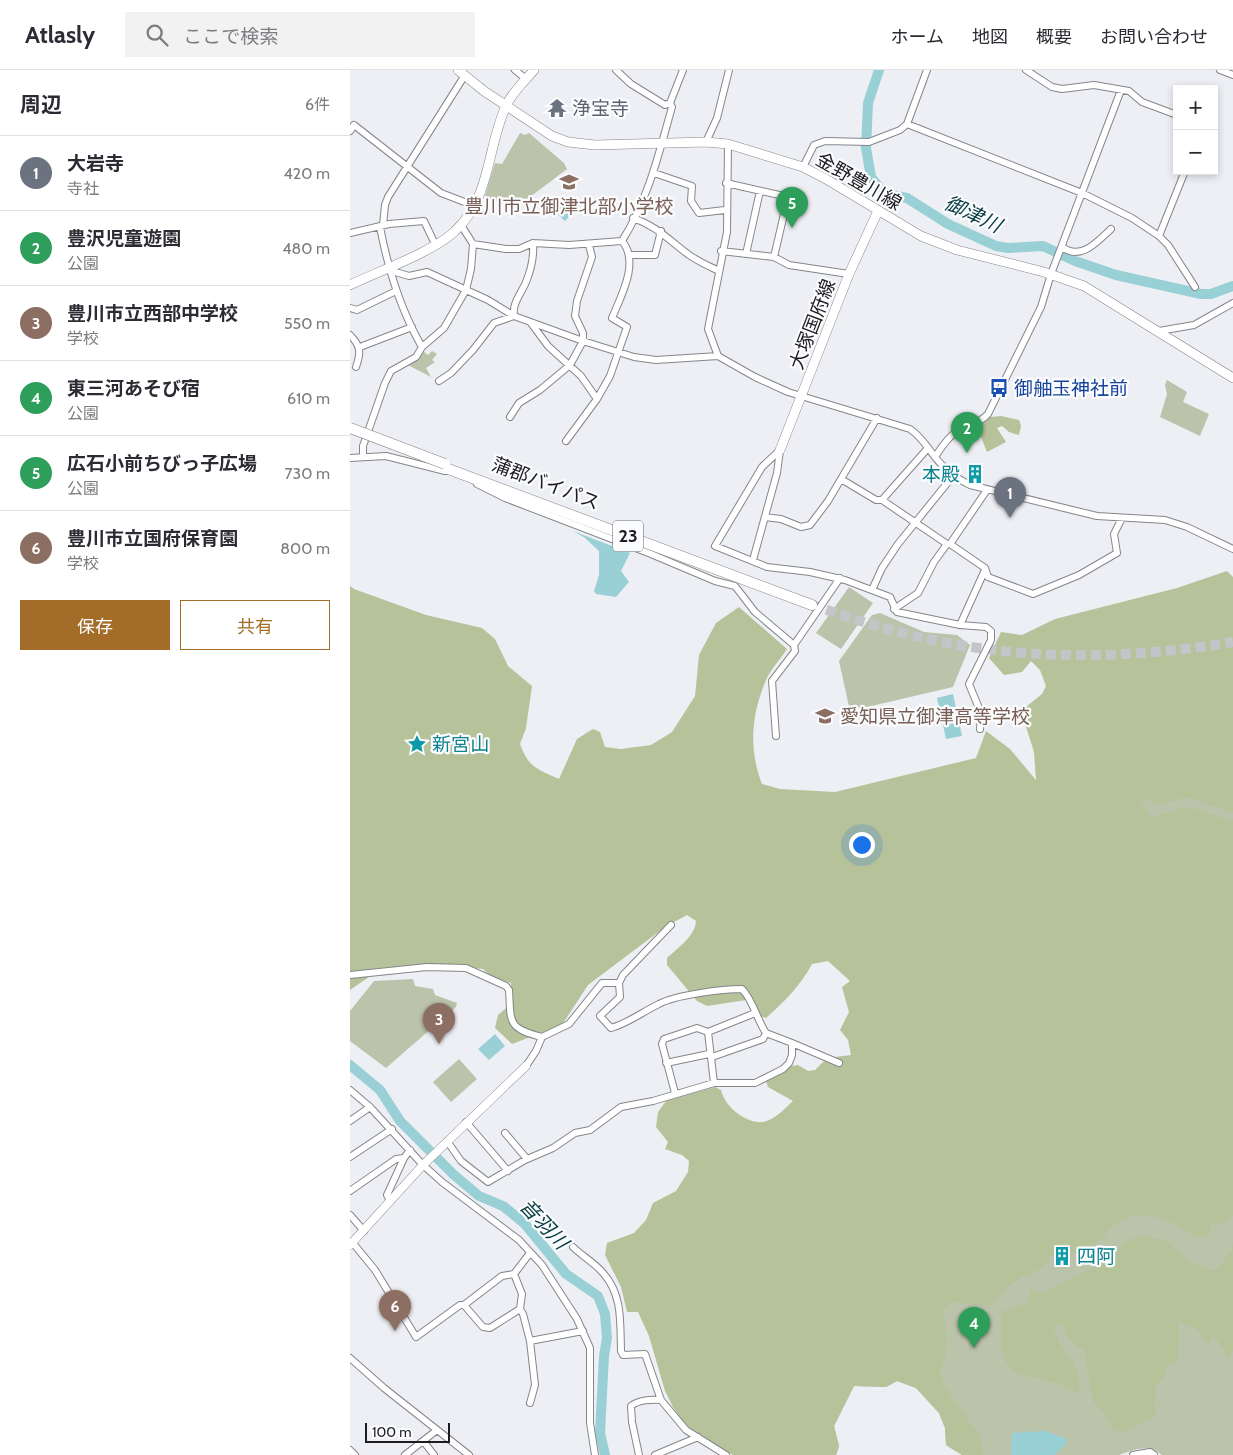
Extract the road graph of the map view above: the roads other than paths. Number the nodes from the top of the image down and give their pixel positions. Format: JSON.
{"nodes":[{"id":1,"x":516,"y":70,"type":"edge"},
{"id":2,"x":534,"y":70,"type":"edge"},
{"id":3,"x":616,"y":70,"type":"edge"},
{"id":4,"x":683,"y":70,"type":"edge"},
{"id":5,"x":729,"y":70,"type":"edge"},
{"id":6,"x":927,"y":70,"type":"edge"},
{"id":7,"x":1026,"y":70,"type":"edge"},
{"id":8,"x":1220,"y":70,"type":"edge"},
{"id":9,"x":461,"y":73,"type":"edge"},
{"id":10,"x":1233,"y":75,"type":"edge"},
{"id":11,"x":526,"y":80,"type":"junction"},
{"id":12,"x":1121,"y":90,"type":"junction"},
{"id":13,"x":670,"y":103,"type":"junction"},
{"id":14,"x":506,"y":105,"type":"junction"},
{"id":15,"x":1173,"y":114,"type":"edge"},
{"id":16,"x":907,"y":124,"type":"junction"},
{"id":17,"x":350,"y":131,"type":"edge"},
{"id":18,"x":706,"y":142,"type":"junction"},
{"id":19,"x":662,"y":143,"type":"junction"},
{"id":20,"x":728,"y":144,"type":"junction"},
{"id":21,"x":408,"y":167,"type":"junction"},
{"id":22,"x":802,"y":168,"type":"junction"},
{"id":23,"x":654,"y":173,"type":"junction"},
{"id":24,"x":1183,"y":175,"type":"edge"},
{"id":25,"x":726,"y":183,"type":"junction"},
{"id":26,"x":760,"y":191,"type":"junction"},
{"id":27,"x":1082,"y":193,"type":"junction"},
{"id":28,"x":474,"y":206,"type":"junction"},
{"id":29,"x":725,"y":210,"type":"junction"},
{"id":30,"x":878,"y":211,"type":"junction"},
{"id":31,"x":633,"y":218,"type":"junction"},
{"id":32,"x":461,"y":225,"type":"junction"},
{"id":33,"x":382,"y":226,"type":"junction"},
{"id":34,"x":1111,"y":229,"type":"dead end"},
{"id":35,"x":661,"y":231,"type":"junction"},
{"id":36,"x":350,"y":233,"type":"edge"},
{"id":37,"x":1159,"y":236,"type":"junction"},
{"id":38,"x":622,"y":241,"type":"junction"},
{"id":39,"x":532,"y":243,"type":"junction"},
{"id":40,"x":435,"y":244,"type":"junction"},
{"id":41,"x":473,"y":244,"type":"junction"},
{"id":42,"x":589,"y":245,"type":"junction"},
{"id":43,"x":1061,"y":248,"type":"junction"},
{"id":44,"x":722,"y":251,"type":"junction"},
{"id":45,"x":746,"y":254,"type":"junction"},
{"id":46,"x":630,"y":255,"type":"junction"},
{"id":47,"x":774,"y":257,"type":"junction"},
{"id":48,"x":390,"y":269,"type":"junction"},
{"id":49,"x":718,"y":270,"type":"junction"},
{"id":50,"x":1053,"y":270,"type":"junction"},
{"id":51,"x":849,"y":274,"type":"junction"},
{"id":52,"x":350,"y":285,"type":"edge"},
{"id":53,"x":1195,"y":287,"type":"dead end"},
{"id":54,"x":466,"y":290,"type":"junction"},
{"id":55,"x":396,"y":291,"type":"junction"},
{"id":56,"x":1233,"y":303,"type":"edge"},
{"id":57,"x":350,"y":308,"type":"edge"},
{"id":58,"x":514,"y":316,"type":"junction"},
{"id":59,"x":531,"y":323,"type":"junction"},
{"id":60,"x":412,"y":327,"type":"junction"},
{"id":61,"x":1158,"y":332,"type":"junction"},
{"id":62,"x":350,"y":335,"type":"edge"},
{"id":63,"x":582,"y":341,"type":"junction"},
{"id":64,"x":360,"y":347,"type":"junction"},
{"id":65,"x":422,"y":347,"type":"junction"},
{"id":66,"x":618,"y":352,"type":"junction"},
{"id":67,"x":718,"y":356,"type":"junction"},
{"id":68,"x":570,"y":364,"type":"junction"},
{"id":69,"x":356,"y":367,"type":"dead end"},
{"id":70,"x":1233,"y":378,"type":"edge"},
{"id":71,"x":439,"y":381,"type":"dead end"},
{"id":72,"x":801,"y":396,"type":"junction"},
{"id":73,"x":597,"y":399,"type":"junction"},
{"id":74,"x":510,"y":417,"type":"dead end"},
{"id":75,"x":877,"y":418,"type":"junction"},
{"id":76,"x":350,"y":430,"type":"edge"},
{"id":77,"x":566,"y":441,"type":"dead end"},
{"id":78,"x":928,"y":448,"type":"junction"},
{"id":79,"x":780,"y":450,"type":"junction"},
{"id":80,"x":363,"y":456,"type":"junction"},
{"id":81,"x":935,"y":456,"type":"junction"},
{"id":82,"x":350,"y":458,"type":"edge"},
{"id":83,"x":953,"y":476,"type":"junction"},
{"id":84,"x":841,"y":479,"type":"junction"},
{"id":85,"x":987,"y":490,"type":"junction"},
{"id":86,"x":882,"y":500,"type":"junction"},
{"id":87,"x":765,"y":517,"type":"junction"},
{"id":88,"x":1122,"y":518,"type":"junction"},
{"id":89,"x":916,"y":524,"type":"junction"},
{"id":90,"x":949,"y":544,"type":"junction"},
{"id":91,"x":1233,"y":549,"type":"edge"},
{"id":92,"x":753,"y":560,"type":"junction"},
{"id":93,"x":984,"y":572,"type":"junction"},
{"id":94,"x":840,"y":578,"type":"junction"},
{"id":95,"x":872,"y":590,"type":"junction"},
{"id":96,"x":813,"y":603,"type":"tunnel mouth"},
{"id":97,"x":894,"y":609,"type":"junction"},
{"id":98,"x":960,"y":625,"type":"junction"},
{"id":99,"x":794,"y":645,"type":"junction"},
{"id":100,"x":980,"y":729,"type":"dead end"},
{"id":101,"x":776,"y":736,"type":"dead end"},
{"id":102,"x":671,"y":925,"type":"dead end"},
{"id":103,"x":350,"y":976,"type":"edge"},
{"id":104,"x":619,"y":982,"type":"junction"},
{"id":105,"x":755,"y":1013,"type":"junction"},
{"id":106,"x":708,"y":1032,"type":"junction"},
{"id":107,"x":766,"y":1034,"type":"junction"},
{"id":108,"x":542,"y":1037,"type":"junction"},
{"id":109,"x":792,"y":1043,"type":"junction"},
{"id":110,"x":710,"y":1055,"type":"junction"},
{"id":111,"x":666,"y":1063,"type":"junction"},
{"id":112,"x":839,"y":1063,"type":"dead end"},
{"id":113,"x":526,"y":1066,"type":"joint"},
{"id":114,"x":714,"y":1083,"type":"junction"},
{"id":115,"x":350,"y":1090,"type":"edge"},
{"id":116,"x":675,"y":1093,"type":"junction"},
{"id":117,"x":370,"y":1107,"type":"junction"},
{"id":118,"x":350,"y":1121,"type":"edge"},
{"id":119,"x":466,"y":1122,"type":"junction"},
{"id":120,"x":392,"y":1129,"type":"junction"},
{"id":121,"x":505,"y":1133,"type":"dead end"},
{"id":122,"x":446,"y":1142,"type":"junction"},
{"id":123,"x":410,"y":1150,"type":"junction"},
{"id":124,"x":350,"y":1158,"type":"edge"},
{"id":125,"x":404,"y":1158,"type":"junction"},
{"id":126,"x":527,"y":1159,"type":"junction"},
{"id":127,"x":423,"y":1165,"type":"junction"},
{"id":128,"x":508,"y":1171,"type":"junction"},
{"id":129,"x":350,"y":1191,"type":"edge"},
{"id":130,"x":390,"y":1201,"type":"junction"},
{"id":131,"x":350,"y":1215,"type":"edge"},
{"id":132,"x":364,"y":1231,"type":"junction"},
{"id":133,"x":351,"y":1244,"type":"edge"},
{"id":134,"x":573,"y":1247,"type":"dead end"},
{"id":135,"x":530,"y":1252,"type":"junction"},
{"id":136,"x":514,"y":1274,"type":"junction"},
{"id":137,"x":464,"y":1306,"type":"junction"},
{"id":138,"x":520,"y":1309,"type":"junction"},
{"id":139,"x":583,"y":1332,"type":"junction"},
{"id":140,"x":530,"y":1341,"type":"junction"},
{"id":141,"x":350,"y":1358,"type":"edge"},
{"id":142,"x":661,"y":1400,"type":"junction"},
{"id":143,"x":530,"y":1403,"type":"dead end"},
{"id":144,"x":437,"y":1430,"type":"junction"},
{"id":145,"x":698,"y":1437,"type":"junction"},
{"id":146,"x":424,"y":1442,"type":"junction"},
{"id":147,"x":350,"y":1450,"type":"edge"},
{"id":148,"x":355,"y":1455,"type":"edge"},
{"id":149,"x":405,"y":1455,"type":"edge"},
{"id":150,"x":434,"y":1455,"type":"edge"},
{"id":151,"x":469,"y":1455,"type":"edge"},
{"id":152,"x":595,"y":1455,"type":"edge"},
{"id":153,"x":639,"y":1455,"type":"edge"},
{"id":154,"x":655,"y":1455,"type":"edge"},
{"id":155,"x":726,"y":1455,"type":"edge"},
{"id":156,"x":1133,"y":1455,"type":"edge"},
{"id":157,"x":1154,"y":1455,"type":"edge"}],
"edges":[{"from":1,"to":11,"type":"street"},
{"from":2,"to":11,"type":"main road"},
{"from":3,"to":13,"type":"street"},
{"from":4,"to":13,"type":"street"},
{"from":5,"to":18,"type":"street"},
{"from":6,"to":16,"type":"street"},
{"from":7,"to":12,"type":"street"},
{"from":8,"to":10,"type":"street"},
{"from":9,"to":14,"type":"main road","name":"金野豊川線"},
{"from":9,"to":21,"type":"street"},
{"from":11,"to":14,"type":"main road"},
{"from":12,"to":15,"type":"street"},
{"from":12,"to":27,"type":"street"},
{"from":13,"to":19,"type":"street"},
{"from":14,"to":19,"type":"main road","name":"金野豊川線"},
{"from":14,"to":28,"type":"main road"},
{"from":16,"to":22,"type":"street"},
{"from":16,"to":27,"type":"street"},
{"from":17,"to":21,"type":"street"},
{"from":18,"to":19,"type":"main road","name":"金野豊川線"},
{"from":18,"to":20,"type":"main road","name":"金野豊川線"},
{"from":19,"to":23,"type":"street"},
{"from":20,"to":22,"type":"main road","name":"金野豊川線"},
{"from":20,"to":25,"type":"street"},
{"from":21,"to":28,"type":"street"},
{"from":21,"to":33,"type":"street"},
{"from":22,"to":30,"type":"main road","name":"金野豊川線"},
{"from":23,"to":29,"type":"street"},
{"from":23,"to":31,"type":"street"},
{"from":24,"to":37,"type":"street"},
{"from":25,"to":26,"type":"street"},
{"from":25,"to":29,"type":"street"},
{"from":26,"to":45,"type":"street"},
{"from":26,"to":47,"type":"street"},
{"from":27,"to":37,"type":"street"},
{"from":27,"to":43,"type":"street"},
{"from":28,"to":32,"type":"main road"},
{"from":29,"to":44,"type":"street"},
{"from":30,"to":50,"type":"main road","name":"金野豊川線"},
{"from":30,"to":51,"type":"main road","name":"大塚国府線"},
{"from":31,"to":35,"type":"street"},
{"from":31,"to":38,"type":"street"},
{"from":32,"to":40,"type":"main road"},
{"from":32,"to":41,"type":"street"},
{"from":33,"to":36,"type":"street"},
{"from":33,"to":40,"type":"street"},
{"from":33,"to":48,"type":"street"},
{"from":34,"to":43,"type":"street"},
{"from":35,"to":46,"type":"street"},
{"from":35,"to":49,"type":"street"},
{"from":37,"to":53,"type":"street"},
{"from":38,"to":42,"type":"street"},
{"from":38,"to":46,"type":"street"},
{"from":39,"to":41,"type":"street"},
{"from":39,"to":42,"type":"street"},
{"from":39,"to":58,"type":"street"},
{"from":40,"to":48,"type":"main road"},
{"from":41,"to":54,"type":"street"},
{"from":42,"to":63,"type":"street"},
{"from":43,"to":50,"type":"street"},
{"from":44,"to":45,"type":"street"},
{"from":44,"to":49,"type":"street"},
{"from":45,"to":47,"type":"street"},
{"from":46,"to":66,"type":"street"},
{"from":47,"to":51,"type":"street"},
{"from":48,"to":52,"type":"main road"},
{"from":48,"to":54,"type":"street"},
{"from":48,"to":55,"type":"street"},
{"from":49,"to":67,"type":"street"},
{"from":50,"to":61,"type":"main road","name":"金野豊川線"},
{"from":50,"to":81,"type":"street"},
{"from":51,"to":72,"type":"main road","name":"大塚国府線"},
{"from":54,"to":58,"type":"street"},
{"from":54,"to":65,"type":"street"},
{"from":55,"to":57,"type":"street"},
{"from":55,"to":60,"type":"street"},
{"from":56,"to":61,"type":"street"},
{"from":58,"to":59,"type":"street"},
{"from":58,"to":71,"type":"street"},
{"from":59,"to":63,"type":"street"},
{"from":59,"to":68,"type":"street"},
{"from":60,"to":64,"type":"street"},
{"from":60,"to":65,"type":"street"},
{"from":61,"to":70,"type":"main road","name":"金野豊川線"},
{"from":62,"to":64,"type":"street"},
{"from":63,"to":66,"type":"street"},
{"from":63,"to":68,"type":"street"},
{"from":64,"to":69,"type":"street"},
{"from":65,"to":80,"type":"street"},
{"from":66,"to":67,"type":"street"},
{"from":66,"to":73,"type":"street"},
{"from":67,"to":72,"type":"street"},
{"from":68,"to":73,"type":"street"},
{"from":68,"to":74,"type":"street"},
{"from":72,"to":75,"type":"street"},
{"from":72,"to":79,"type":"main road","name":"大塚国府線"},
{"from":73,"to":77,"type":"street"},
{"from":75,"to":78,"type":"street"},
{"from":75,"to":84,"type":"street"},
{"from":76,"to":96,"type":"highway","name":"蒲郡バイパス","number":"23","bridge":true},
{"from":78,"to":81,"type":"street"},
{"from":78,"to":86,"type":"street"},
{"from":79,"to":87,"type":"street"},
{"from":79,"to":92,"type":"street"},
{"from":80,"to":82,"type":"street"},
{"from":80,"to":99,"type":"street"},
{"from":81,"to":83,"type":"street"},
{"from":83,"to":85,"type":"street"},
{"from":83,"to":89,"type":"street"},
{"from":84,"to":86,"type":"street"},
{"from":84,"to":87,"type":"street"},
{"from":85,"to":88,"type":"street"},
{"from":85,"to":90,"type":"street"},
{"from":86,"to":89,"type":"street"},
{"from":87,"to":92,"type":"street"},
{"from":88,"to":91,"type":"street"},
{"from":88,"to":93,"type":"street"},
{"from":89,"to":90,"type":"street"},
{"from":89,"to":95,"type":"street"},
{"from":90,"to":93,"type":"street"},
{"from":90,"to":97,"type":"street"},
{"from":92,"to":94,"type":"street"},
{"from":93,"to":98,"type":"street"},
{"from":94,"to":95,"type":"street"},
{"from":94,"to":99,"type":"street"},
{"from":95,"to":97,"type":"street"},
{"from":97,"to":98,"type":"street"},
{"from":98,"to":100,"type":"street"},
{"from":99,"to":101,"type":"street"},
{"from":102,"to":104,"type":"street"},
{"from":103,"to":108,"type":"street"},
{"from":104,"to":105,"type":"street"},
{"from":104,"to":108,"type":"street"},
{"from":105,"to":106,"type":"street"},
{"from":105,"to":107,"type":"street"},
{"from":106,"to":110,"type":"street"},
{"from":106,"to":111,"type":"street"},
{"from":107,"to":109,"type":"street"},
{"from":107,"to":110,"type":"street"},
{"from":108,"to":113,"type":"street"},
{"from":109,"to":112,"type":"street"},
{"from":109,"to":114,"type":"street"},
{"from":110,"to":111,"type":"street"},
{"from":110,"to":114,"type":"street"},
{"from":111,"to":116,"type":"street"},
{"from":113,"to":119,"type":"street"},
{"from":114,"to":116,"type":"street"},
{"from":115,"to":117,"type":"street"},
{"from":116,"to":126,"type":"street"},
{"from":117,"to":118,"type":"street"},
{"from":117,"to":120,"type":"street"},
{"from":119,"to":122,"type":"street"},
{"from":119,"to":128,"type":"street"},
{"from":120,"to":123,"type":"street"},
{"from":120,"to":124,"type":"street"},
{"from":121,"to":126,"type":"street"},
{"from":122,"to":127,"type":"street"},
{"from":122,"to":128,"type":"street"},
{"from":123,"to":125,"type":"street"},
{"from":123,"to":127,"type":"street"},
{"from":125,"to":129,"type":"street"},
{"from":125,"to":130,"type":"street"},
{"from":126,"to":128,"type":"street"},
{"from":127,"to":130,"type":"street"},
{"from":127,"to":135,"type":"street"},
{"from":130,"to":132,"type":"street"},
{"from":131,"to":132,"type":"street"},
{"from":132,"to":133,"type":"street"},
{"from":133,"to":137,"type":"street"},
{"from":134,"to":142,"type":"street"},
{"from":135,"to":136,"type":"street"},
{"from":135,"to":139,"type":"street"},
{"from":136,"to":137,"type":"street"},
{"from":136,"to":138,"type":"street"},
{"from":137,"to":138,"type":"street"},
{"from":138,"to":140,"type":"street"},
{"from":139,"to":140,"type":"street"},
{"from":139,"to":152,"type":"street"},
{"from":140,"to":143,"type":"street"},
{"from":141,"to":144,"type":"street"},
{"from":142,"to":145,"type":"street"},
{"from":142,"to":153,"type":"street"},
{"from":144,"to":146,"type":"street"},
{"from":144,"to":151,"type":"street"},
{"from":145,"to":154,"type":"street"},
{"from":145,"to":155,"type":"street"},
{"from":146,"to":149,"type":"street"},
{"from":146,"to":150,"type":"street"},
{"from":147,"to":148,"type":"street"},
{"from":156,"to":157,"type":"street"}]}
